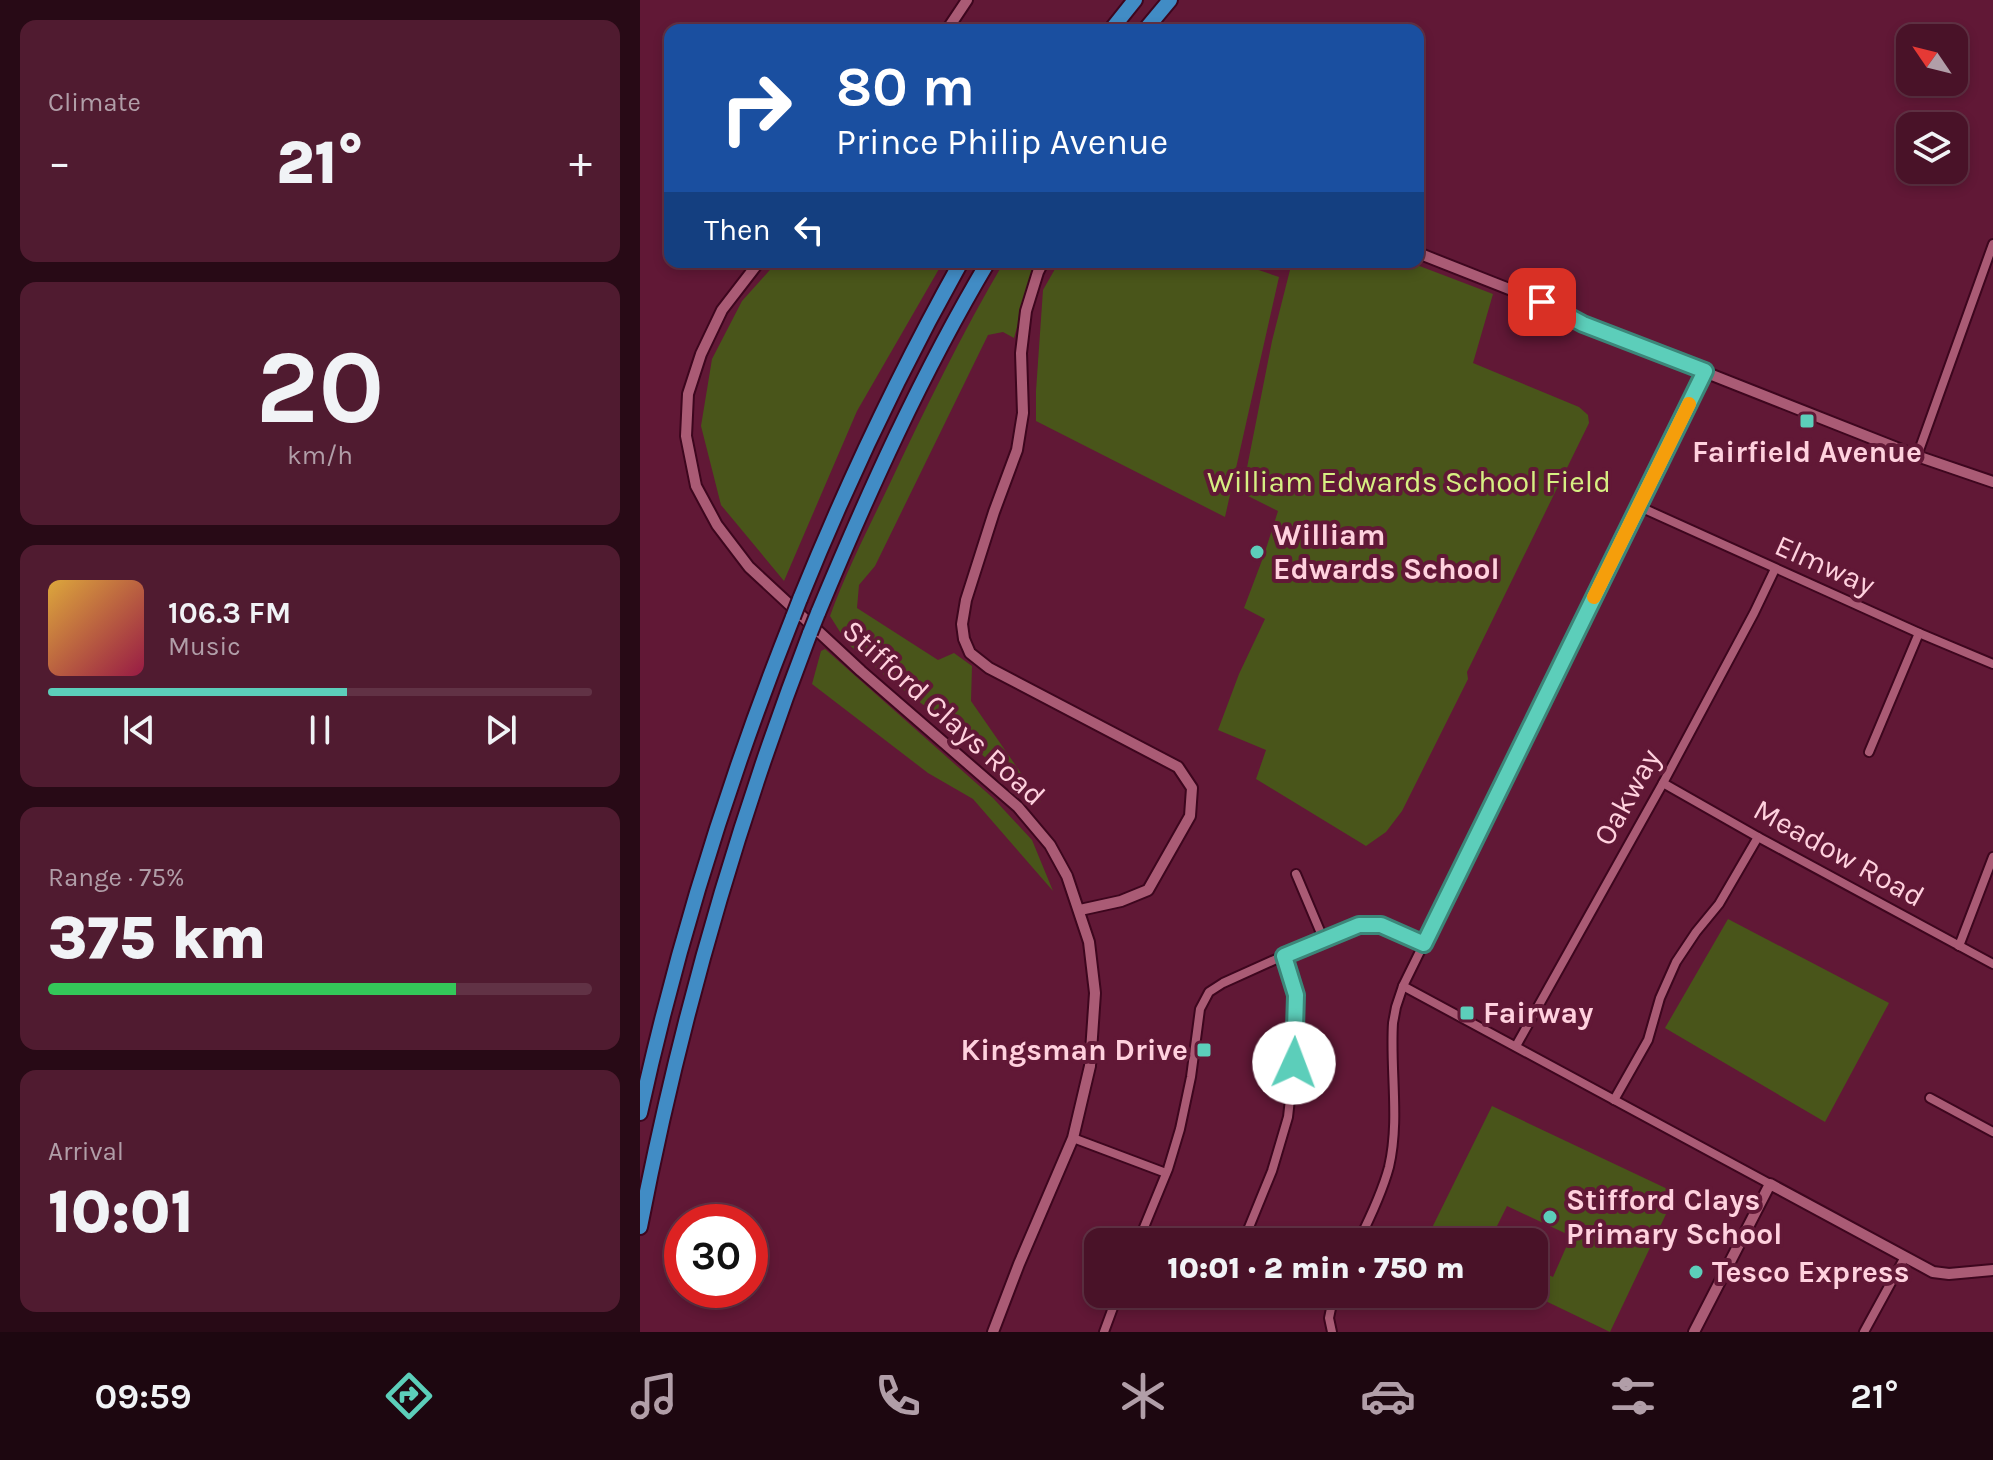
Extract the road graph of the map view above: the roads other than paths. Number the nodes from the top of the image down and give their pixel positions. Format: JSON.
{"nodes":[{"id":1,"x":967,"y":0,"type":"edge"},
{"id":2,"x":1135,"y":0,"type":"edge"},
{"id":3,"x":1170,"y":0,"type":"edge"},
{"id":4,"x":951,"y":24,"type":"edge"},
{"id":5,"x":1116,"y":24,"type":"edge"},
{"id":6,"x":1150,"y":24,"type":"edge"},
{"id":7,"x":1993,"y":244,"type":"edge"},
{"id":8,"x":1424,"y":255,"type":"edge"},
{"id":9,"x":754,"y":268,"type":"edge"},
{"id":10,"x":958,"y":268,"type":"edge"},
{"id":11,"x":985,"y":268,"type":"edge"},
{"id":12,"x":1040,"y":268,"type":"edge"},
{"id":13,"x":1988,"y":272,"type":"edge"},
{"id":14,"x":1705,"y":371,"type":"junction"},
{"id":15,"x":1917,"y":456,"type":"junction"},
{"id":16,"x":1993,"y":482,"type":"edge"},
{"id":17,"x":1638,"y":506,"type":"junction"},
{"id":18,"x":1775,"y":569,"type":"junction"},
{"id":19,"x":1919,"y":633,"type":"junction"},
{"id":20,"x":1993,"y":664,"type":"edge"},
{"id":21,"x":1869,"y":752,"type":"dead end"},
{"id":22,"x":1663,"y":783,"type":"junction"},
{"id":23,"x":1758,"y":837,"type":"junction"},
{"id":24,"x":1993,"y":857,"type":"edge"},
{"id":25,"x":1296,"y":874,"type":"dead end"},
{"id":26,"x":1080,"y":910,"type":"junction"},
{"id":27,"x":1323,"y":938,"type":"junction"},
{"id":28,"x":1424,"y":944,"type":"junction"},
{"id":29,"x":1959,"y":946,"type":"junction"},
{"id":30,"x":1284,"y":956,"type":"junction"},
{"id":31,"x":1993,"y":964,"type":"edge"},
{"id":32,"x":1403,"y":986,"type":"junction"},
{"id":33,"x":1516,"y":1046,"type":"junction"},
{"id":34,"x":1930,"y":1098,"type":"dead end"},
{"id":35,"x":1614,"y":1100,"type":"junction"},
{"id":36,"x":640,"y":1113,"type":"edge"},
{"id":37,"x":1993,"y":1132,"type":"edge"},
{"id":38,"x":1073,"y":1138,"type":"junction"},
{"id":39,"x":1166,"y":1173,"type":"junction"},
{"id":40,"x":1770,"y":1184,"type":"junction"},
{"id":41,"x":640,"y":1227,"type":"edge"},
{"id":42,"x":1144,"y":1228,"type":"edge"},
{"id":43,"x":1248,"y":1228,"type":"edge"},
{"id":44,"x":1365,"y":1228,"type":"edge"},
{"id":45,"x":1905,"y":1257,"type":"junction"},
{"id":46,"x":1993,"y":1270,"type":"edge"},
{"id":47,"x":1113,"y":1308,"type":"edge"},
{"id":48,"x":1331,"y":1308,"type":"edge"},
{"id":49,"x":993,"y":1332,"type":"edge"},
{"id":50,"x":1104,"y":1332,"type":"edge"},
{"id":51,"x":1332,"y":1332,"type":"edge"},
{"id":52,"x":1694,"y":1332,"type":"edge"},
{"id":53,"x":1864,"y":1332,"type":"edge"}],
"edges":[{"from":1,"to":4,"type":"street"},
{"from":2,"to":5,"type":"highway"},
{"from":3,"to":6,"type":"highway"},
{"from":7,"to":13,"type":"street"},
{"from":8,"to":14,"type":"street"},
{"from":9,"to":26,"type":"street","name":"Stifford Clays Road"},
{"from":10,"to":36,"type":"highway","bridge":true},
{"from":11,"to":41,"type":"highway","bridge":true},
{"from":12,"to":26,"type":"street"},
{"from":13,"to":15,"type":"street"},
{"from":14,"to":15,"type":"street"},
{"from":14,"to":17,"type":"street"},
{"from":15,"to":16,"type":"street"},
{"from":17,"to":18,"type":"street","name":"Elmway"},
{"from":17,"to":28,"type":"street"},
{"from":18,"to":19,"type":"street","name":"Elmway"},
{"from":18,"to":22,"type":"street","name":"Oakway"},
{"from":19,"to":20,"type":"street","name":"Elmway"},
{"from":19,"to":21,"type":"street"},
{"from":22,"to":23,"type":"street","name":"Meadow Road"},
{"from":22,"to":33,"type":"street","name":"Oakway"},
{"from":23,"to":29,"type":"street","name":"Meadow Road"},
{"from":23,"to":35,"type":"street"},
{"from":24,"to":29,"type":"street"},
{"from":25,"to":27,"type":"street"},
{"from":26,"to":38,"type":"street","name":"Stifford Clays Road"},
{"from":27,"to":28,"type":"street"},
{"from":27,"to":30,"type":"street"},
{"from":28,"to":32,"type":"street"},
{"from":29,"to":31,"type":"street","name":"Meadow Road"},
{"from":30,"to":39,"type":"street"},
{"from":30,"to":43,"type":"street"},
{"from":32,"to":33,"type":"street"},
{"from":32,"to":44,"type":"street"},
{"from":33,"to":35,"type":"street"},
{"from":34,"to":37,"type":"street"},
{"from":35,"to":40,"type":"street"},
{"from":38,"to":39,"type":"street"},
{"from":38,"to":49,"type":"street","name":"Stifford Clays Road"},
{"from":39,"to":42,"type":"street"},
{"from":40,"to":45,"type":"street"},
{"from":40,"to":52,"type":"street"},
{"from":45,"to":46,"type":"street"},
{"from":45,"to":53,"type":"street"},
{"from":47,"to":50,"type":"street"},
{"from":48,"to":51,"type":"street"}]}
